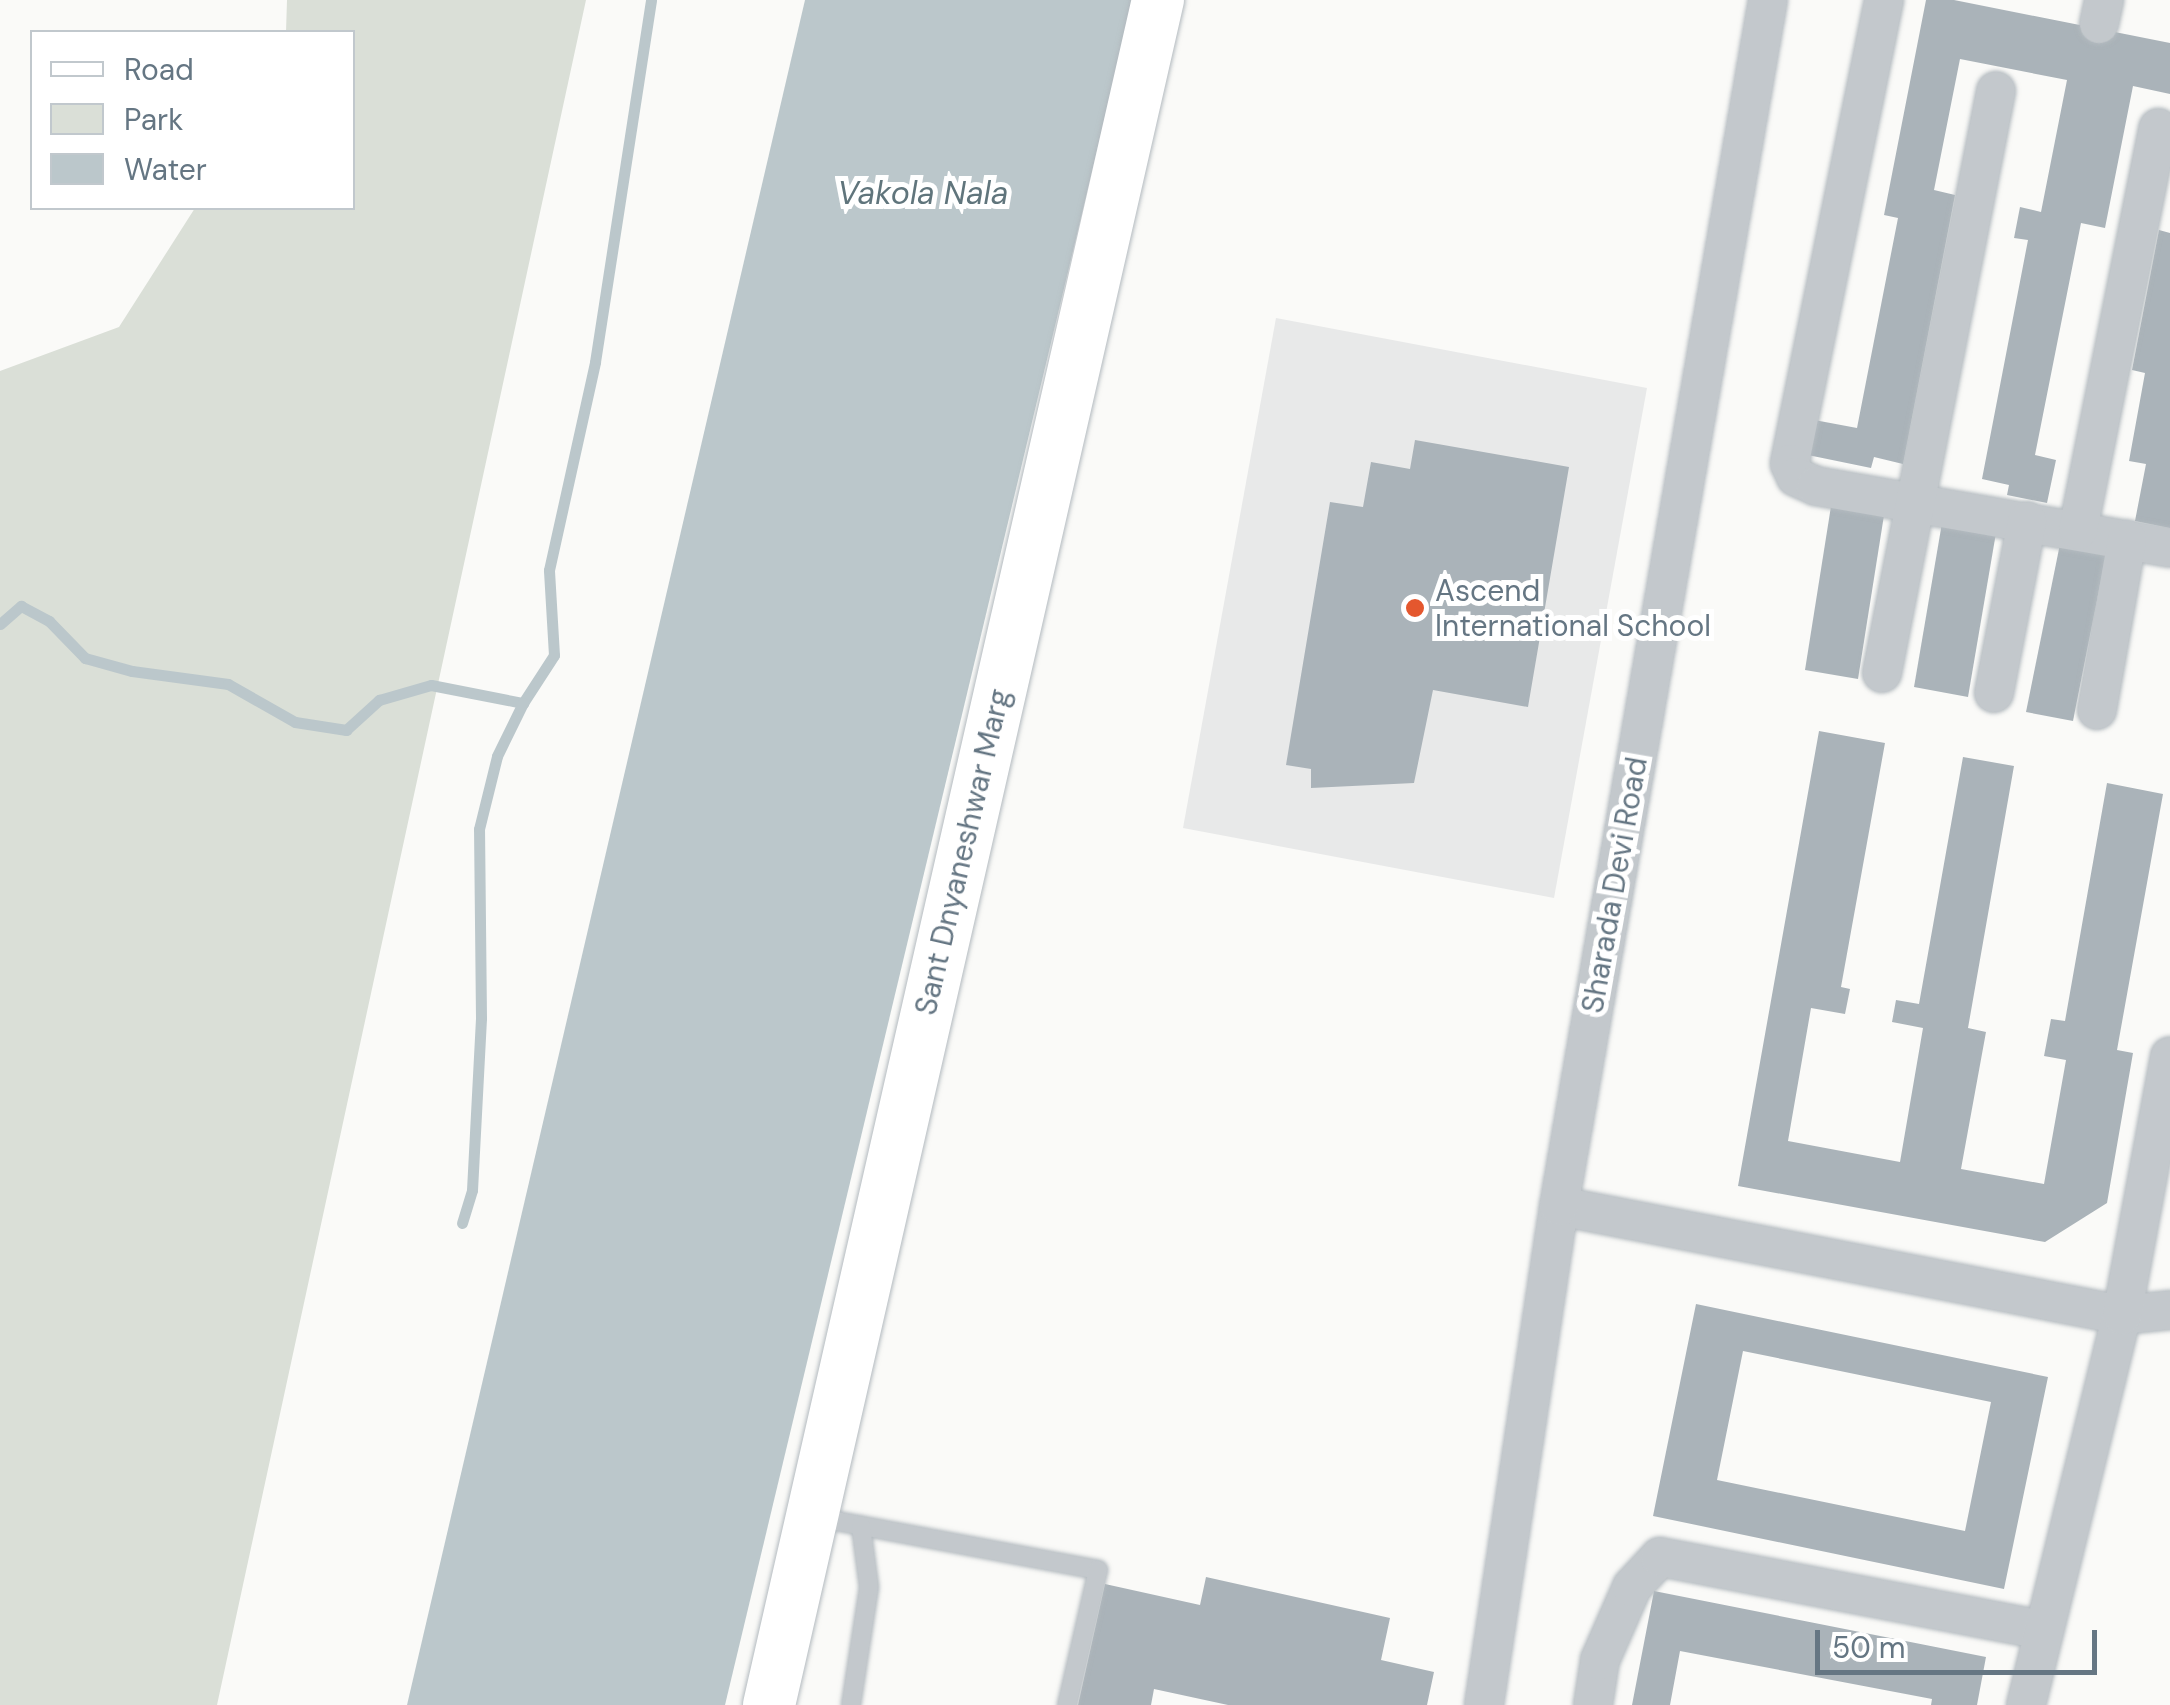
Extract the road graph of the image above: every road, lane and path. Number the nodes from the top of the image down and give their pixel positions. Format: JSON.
{"nodes":[{"id":1,"x":1158,"y":0,"type":"edge"},
{"id":2,"x":1768,"y":0,"type":"edge"},
{"id":3,"x":1884,"y":0,"type":"edge"},
{"id":4,"x":1996,"y":90,"type":"dead end"},
{"id":5,"x":2158,"y":128,"type":"dead end"},
{"id":6,"x":1918,"y":502,"type":"junction"},
{"id":7,"x":2027,"y":521,"type":"junction"},
{"id":8,"x":2078,"y":530,"type":"junction"},
{"id":9,"x":2126,"y":540,"type":"junction"},
{"id":10,"x":2170,"y":548,"type":"edge"},
{"id":11,"x":1882,"y":673,"type":"dead end"},
{"id":12,"x":1994,"y":694,"type":"dead end"},
{"id":13,"x":2097,"y":710,"type":"dead end"},
{"id":14,"x":2170,"y":1056,"type":"edge"},
{"id":15,"x":2166,"y":1094,"type":"edge"},
{"id":16,"x":1559,"y":1206,"type":"junction"},
{"id":17,"x":2170,"y":1310,"type":"edge"},
{"id":18,"x":2122,"y":1315,"type":"junction"},
{"id":19,"x":810,"y":1516,"type":"junction"},
{"id":20,"x":861,"y":1526,"type":"junction"},
{"id":21,"x":2044,"y":1630,"type":"junction"},
{"id":22,"x":769,"y":1705,"type":"edge"},
{"id":23,"x":851,"y":1705,"type":"edge"},
{"id":24,"x":1066,"y":1705,"type":"edge"},
{"id":25,"x":1484,"y":1705,"type":"edge"},
{"id":26,"x":1592,"y":1705,"type":"edge"},
{"id":27,"x":2026,"y":1705,"type":"edge"}],
"edges":[{"from":1,"to":19,"type":"street","name":"Sant Dnyaneshwar Marg"},
{"from":2,"to":16,"type":"street","name":"Sharada Devi Road"},
{"from":3,"to":6,"type":"street"},
{"from":4,"to":6,"type":"street"},
{"from":5,"to":8,"type":"street"},
{"from":6,"to":7,"type":"street"},
{"from":6,"to":11,"type":"street"},
{"from":7,"to":8,"type":"street"},
{"from":7,"to":12,"type":"street"},
{"from":8,"to":9,"type":"street"},
{"from":9,"to":10,"type":"street"},
{"from":9,"to":13,"type":"street"},
{"from":14,"to":15,"type":"street"},
{"from":15,"to":18,"type":"street"},
{"from":16,"to":18,"type":"street"},
{"from":16,"to":25,"type":"street","name":"Sharada Devi Road"},
{"from":17,"to":18,"type":"street"},
{"from":18,"to":21,"type":"street"},
{"from":19,"to":20,"type":"lane"},
{"from":19,"to":22,"type":"street","name":"Sant Dnyaneshwar Marg"},
{"from":20,"to":23,"type":"lane"},
{"from":20,"to":24,"type":"lane"},
{"from":21,"to":26,"type":"street"},
{"from":21,"to":27,"type":"street"}]}
